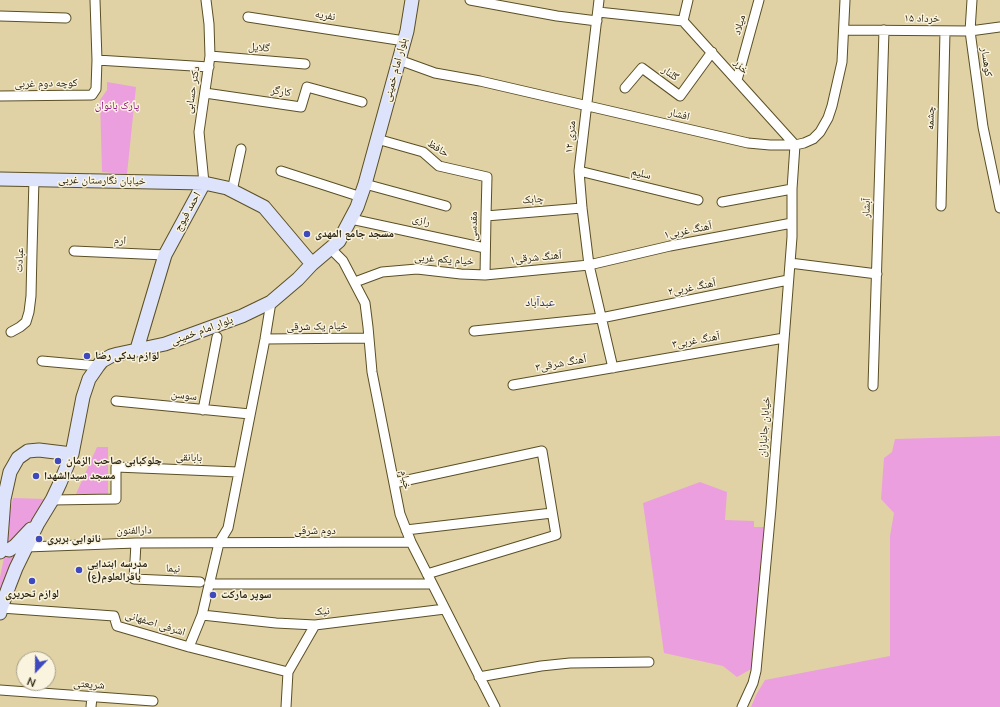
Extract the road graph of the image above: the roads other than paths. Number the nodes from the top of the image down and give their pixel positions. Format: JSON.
{"nodes":[{"id":1,"x":95,"y":0,"type":"edge"},
{"id":2,"x":206,"y":0,"type":"edge"},
{"id":3,"x":405,"y":0,"type":"edge"},
{"id":4,"x":412,"y":0,"type":"edge"},
{"id":5,"x":470,"y":0,"type":"edge"},
{"id":6,"x":599,"y":0,"type":"edge"},
{"id":7,"x":688,"y":0,"type":"edge"},
{"id":8,"x":760,"y":0,"type":"edge"},
{"id":9,"x":845,"y":0,"type":"edge"},
{"id":10,"x":972,"y":0,"type":"edge"},
{"id":11,"x":0,"y":16,"type":"edge"},
{"id":12,"x":597,"y":16,"type":"junction"},
{"id":13,"x":248,"y":17,"type":"dead end"},
{"id":14,"x":66,"y":18,"type":"dead end"},
{"id":15,"x":683,"y":21,"type":"junction"},
{"id":16,"x":1000,"y":27,"type":"edge"},
{"id":17,"x":844,"y":30,"type":"junction"},
{"id":18,"x":884,"y":30,"type":"junction"},
{"id":19,"x":945,"y":31,"type":"junction"},
{"id":20,"x":970,"y":31,"type":"junction"},
{"id":21,"x":398,"y":40,"type":"junction"},
{"id":22,"x":712,"y":52,"type":"junction"},
{"id":23,"x":210,"y":56,"type":"junction"},
{"id":24,"x":97,"y":60,"type":"junction"},
{"id":25,"x":399,"y":60,"type":"junction"},
{"id":26,"x":305,"y":64,"type":"dead end"},
{"id":27,"x":209,"y":67,"type":"junction"},
{"id":28,"x":737,"y":80,"type":"junction"},
{"id":29,"x":625,"y":88,"type":"dead end"},
{"id":30,"x":205,"y":93,"type":"junction"},
{"id":31,"x":0,"y":96,"type":"edge"},
{"id":32,"x":362,"y":102,"type":"dead end"},
{"id":33,"x":586,"y":106,"type":"junction"},
{"id":34,"x":377,"y":139,"type":"junction"},
{"id":35,"x":795,"y":145,"type":"junction"},
{"id":36,"x":241,"y":149,"type":"dead end"},
{"id":37,"x":281,"y":170,"type":"dead end"},
{"id":38,"x":579,"y":171,"type":"junction"},
{"id":39,"x":487,"y":177,"type":"joint"},
{"id":40,"x":0,"y":179,"type":"edge"},
{"id":41,"x":34,"y":179,"type":"junction"},
{"id":42,"x":204,"y":183,"type":"junction"},
{"id":43,"x":365,"y":184,"type":"junction"},
{"id":44,"x":792,"y":190,"type":"junction"},
{"id":45,"x":232,"y":191,"type":"junction"},
{"id":46,"x":355,"y":195,"type":"junction"},
{"id":47,"x":698,"y":200,"type":"dead end"},
{"id":48,"x":722,"y":202,"type":"dead end"},
{"id":49,"x":446,"y":206,"type":"dead end"},
{"id":50,"x":941,"y":206,"type":"dead end"},
{"id":51,"x":582,"y":208,"type":"junction"},
{"id":52,"x":1000,"y":208,"type":"edge"},
{"id":53,"x":486,"y":216,"type":"junction"},
{"id":54,"x":351,"y":218,"type":"junction"},
{"id":55,"x":792,"y":223,"type":"junction"},
{"id":56,"x":330,"y":248,"type":"junction"},
{"id":57,"x":485,"y":248,"type":"junction"},
{"id":58,"x":74,"y":251,"type":"dead end"},
{"id":59,"x":164,"y":255,"type":"junction"},
{"id":60,"x":790,"y":262,"type":"junction"},
{"id":61,"x":312,"y":264,"type":"junction"},
{"id":62,"x":589,"y":265,"type":"junction"},
{"id":63,"x":485,"y":274,"type":"junction"},
{"id":64,"x":877,"y":274,"type":"junction"},
{"id":65,"x":788,"y":280,"type":"junction"},
{"id":66,"x":355,"y":282,"type":"junction"},
{"id":67,"x":271,"y":302,"type":"junction"},
{"id":68,"x":601,"y":318,"type":"junction"},
{"id":69,"x":11,"y":332,"type":"dead end"},
{"id":70,"x":474,"y":332,"type":"dead end"},
{"id":71,"x":217,"y":337,"type":"dead end"},
{"id":72,"x":369,"y":338,"type":"junction"},
{"id":73,"x":784,"y":338,"type":"junction"},
{"id":74,"x":265,"y":339,"type":"junction"},
{"id":75,"x":137,"y":349,"type":"junction"},
{"id":76,"x":42,"y":361,"type":"dead end"},
{"id":77,"x":98,"y":366,"type":"junction"},
{"id":78,"x":612,"y":368,"type":"junction"},
{"id":79,"x":513,"y":385,"type":"dead end"},
{"id":80,"x":873,"y":386,"type":"dead end"},
{"id":81,"x":116,"y":401,"type":"dead end"},
{"id":82,"x":203,"y":410,"type":"junction"},
{"id":83,"x":250,"y":414,"type":"junction"},
{"id":84,"x":72,"y":454,"type":"junction"},
{"id":85,"x":238,"y":472,"type":"junction"},
{"id":86,"x":394,"y":483,"type":"junction"},
{"id":87,"x":2,"y":498,"type":"edge"},
{"id":88,"x":52,"y":500,"type":"junction"},
{"id":89,"x":552,"y":513,"type":"junction"},
{"id":90,"x":38,"y":523,"type":"junction"},
{"id":91,"x":406,"y":530,"type":"junction"},
{"id":92,"x":411,"y":542,"type":"junction"},
{"id":93,"x":136,"y":543,"type":"junction"},
{"id":94,"x":219,"y":543,"type":"junction"},
{"id":95,"x":26,"y":547,"type":"junction"},
{"id":96,"x":0,"y":548,"type":"edge"},
{"id":97,"x":427,"y":574,"type":"junction"},
{"id":98,"x":200,"y":582,"type":"dead end"},
{"id":99,"x":209,"y":584,"type":"junction"},
{"id":100,"x":432,"y":584,"type":"junction"},
{"id":101,"x":445,"y":609,"type":"junction"},
{"id":102,"x":0,"y":610,"type":"edge"},
{"id":103,"x":202,"y":615,"type":"junction"},
{"id":104,"x":315,"y":625,"type":"junction"},
{"id":105,"x":189,"y":647,"type":"junction"},
{"id":106,"x":649,"y":662,"type":"dead end"},
{"id":107,"x":288,"y":672,"type":"junction"},
{"id":108,"x":479,"y":677,"type":"junction"},
{"id":109,"x":0,"y":690,"type":"edge"},
{"id":110,"x":92,"y":697,"type":"junction"},
{"id":111,"x":153,"y":701,"type":"dead end"},
{"id":112,"x":91,"y":707,"type":"edge"},
{"id":113,"x":286,"y":707,"type":"edge"},
{"id":114,"x":495,"y":707,"type":"edge"},
{"id":115,"x":742,"y":707,"type":"edge"}],
"edges":[{"from":1,"to":24,"type":"street"},
{"from":2,"to":23,"type":"street","name":"دکتر حسابی"},
{"from":3,"to":21,"type":"street","name":"بلوار امام خمینی"},
{"from":4,"to":25,"type":"street","name":"بلوار امام خمینی"},
{"from":5,"to":12,"type":"street"},
{"from":6,"to":12,"type":"street","name":"۱۲ متری"},
{"from":7,"to":15,"type":"street"},
{"from":8,"to":28,"type":"street","name":"میلاد"},
{"from":9,"to":17,"type":"street","name":"افشار"},
{"from":10,"to":20,"type":"street","name":"کوهسار"},
{"from":11,"to":14,"type":"street"},
{"from":12,"to":15,"type":"street"},
{"from":12,"to":33,"type":"street","name":"۱۲ متری"},
{"from":13,"to":21,"type":"street","name":"نفریه"},
{"from":15,"to":22,"type":"street","name":"خزر"},
{"from":16,"to":20,"type":"street","name":"۱۵ خرداد"},
{"from":17,"to":18,"type":"street","name":"۱۵ خرداد"},
{"from":17,"to":35,"type":"street","name":"افشار"},
{"from":18,"to":19,"type":"street","name":"۱۵ خرداد"},
{"from":18,"to":64,"type":"street","name":"آبشار"},
{"from":19,"to":20,"type":"street","name":"۱۵ خرداد"},
{"from":19,"to":50,"type":"street","name":"چشمه"},
{"from":20,"to":52,"type":"street","name":"کوهسار"},
{"from":21,"to":46,"type":"street","name":"بلوار امام خمینی"},
{"from":22,"to":28,"type":"street","name":"خزر"},
{"from":22,"to":29,"type":"street","name":"گلنار"},
{"from":23,"to":26,"type":"street","name":"گلایل"},
{"from":23,"to":27,"type":"street","name":"دکتر حسابی"},
{"from":24,"to":27,"type":"street"},
{"from":24,"to":31,"type":"street","name":"کوچه دوم غربی"},
{"from":25,"to":33,"type":"street","name":"افشار"},
{"from":25,"to":34,"type":"street","name":"بلوار امام خمینی"},
{"from":27,"to":30,"type":"street","name":"دکتر حسابی"},
{"from":28,"to":35,"type":"street","name":"خزر"},
{"from":30,"to":32,"type":"street","name":"کارگر"},
{"from":30,"to":42,"type":"street","name":"دکتر حسابی"},
{"from":33,"to":35,"type":"street","name":"افشار"},
{"from":33,"to":38,"type":"street","name":"۱۲ متری"},
{"from":34,"to":39,"type":"street","name":"حافظ"},
{"from":34,"to":43,"type":"street","name":"بلوار امام خمینی"},
{"from":35,"to":44,"type":"street","name":"خیابان جانبازان"},
{"from":36,"to":45,"type":"street"},
{"from":37,"to":46,"type":"street"},
{"from":38,"to":47,"type":"street","name":"سلیم"},
{"from":38,"to":51,"type":"street","name":"۱۲ متری"},
{"from":39,"to":53,"type":"street","name":"مقدسی"},
{"from":40,"to":41,"type":"street","name":"خیابان نگارستان غربی"},
{"from":41,"to":42,"type":"street","name":"خیابان نگارستان غربی"},
{"from":41,"to":69,"type":"street","name":"عبادت"},
{"from":42,"to":45,"type":"street","name":"احمد فیوج"},
{"from":42,"to":59,"type":"street","name":"احمد فیوج"},
{"from":43,"to":49,"type":"street"},
{"from":43,"to":54,"type":"street","name":"بلوار امام خمینی"},
{"from":44,"to":48,"type":"street"},
{"from":44,"to":55,"type":"street","name":"خیابان جانبازان"},
{"from":45,"to":61,"type":"street","name":"احمد فیوج"},
{"from":46,"to":56,"type":"street","name":"بلوار امام خمینی"},
{"from":51,"to":53,"type":"street","name":"چابک"},
{"from":51,"to":62,"type":"street","name":"۱۲ متری"},
{"from":53,"to":57,"type":"street","name":"مقدسی"},
{"from":54,"to":56,"type":"street","name":"بلوار امام خمینی"},
{"from":54,"to":57,"type":"street","name":"رازی"},
{"from":55,"to":60,"type":"street","name":"خیابان جانبازان"},
{"from":55,"to":62,"type":"street","name":"آهنگ غربی۱"},
{"from":56,"to":61,"type":"street","name":"بلوار امام خمینی"},
{"from":56,"to":66,"type":"street","name":"خیام"},
{"from":57,"to":63,"type":"street","name":"مقدسی"},
{"from":58,"to":59,"type":"street","name":"ارم"},
{"from":59,"to":75,"type":"street","name":"احمد فیوج"},
{"from":60,"to":64,"type":"street"},
{"from":60,"to":65,"type":"street","name":"خیابان جانبازان"},
{"from":61,"to":67,"type":"street","name":"بلوار امام خمینی"},
{"from":62,"to":63,"type":"street","name":"آهنگ شرقی۱"},
{"from":62,"to":68,"type":"street","name":"۱۲ متری"},
{"from":63,"to":66,"type":"street","name":"خیام یکم غربی"},
{"from":64,"to":80,"type":"street","name":"آبشار"},
{"from":65,"to":68,"type":"street","name":"آهنگ غربی۲"},
{"from":65,"to":73,"type":"street","name":"خیابان جانبازان"},
{"from":66,"to":72,"type":"street","name":"خیام"},
{"from":67,"to":74,"type":"street"},
{"from":67,"to":75,"type":"street","name":"بلوار امام خمینی"},
{"from":68,"to":70,"type":"street","name":"آهنگ غربی۲"},
{"from":68,"to":78,"type":"street","name":"۱۲ متری"},
{"from":71,"to":82,"type":"street"},
{"from":72,"to":74,"type":"street","name":"خیام یک شرقی"},
{"from":72,"to":86,"type":"street","name":"خیام"},
{"from":73,"to":78,"type":"street","name":"آهنگ غربی۳"},
{"from":73,"to":115,"type":"street","name":"خیابان جانبازان"},
{"from":74,"to":83,"type":"street"},
{"from":75,"to":77,"type":"street","name":"بلوار امام خمینی"},
{"from":76,"to":77,"type":"street"},
{"from":77,"to":84,"type":"street","name":"بلوار امام خمینی"},
{"from":78,"to":79,"type":"street","name":"آهنگ شرقی۳"},
{"from":81,"to":82,"type":"street","name":"سوسن"},
{"from":82,"to":83,"type":"street","name":"سوسن"},
{"from":83,"to":85,"type":"street"},
{"from":84,"to":87,"type":"street"},
{"from":84,"to":88,"type":"street","name":"بلوار امام خمینی"},
{"from":85,"to":88,"type":"street","name":"بابانقی"},
{"from":85,"to":94,"type":"street"},
{"from":86,"to":89,"type":"street"},
{"from":86,"to":91,"type":"street","name":"خیام"},
{"from":87,"to":96,"type":"street"},
{"from":88,"to":90,"type":"street","name":"بلوار امام خمینی"},
{"from":89,"to":91,"type":"street"},
{"from":89,"to":97,"type":"street"},
{"from":90,"to":95,"type":"street","name":"بلوار امام خمینی"},
{"from":90,"to":96,"type":"street"},
{"from":91,"to":92,"type":"street","name":"خیام"},
{"from":92,"to":94,"type":"street","name":"دوم شرقی"},
{"from":92,"to":97,"type":"street","name":"خیام"},
{"from":93,"to":94,"type":"street","name":"دارالفنون"},
{"from":93,"to":95,"type":"street","name":"دارالفنون"},
{"from":93,"to":98,"type":"street","name":"نیما"},
{"from":94,"to":99,"type":"street"},
{"from":95,"to":102,"type":"street","name":"بلوار امام خمینی"},
{"from":97,"to":100,"type":"street","name":"خیام"},
{"from":99,"to":100,"type":"street"},
{"from":99,"to":103,"type":"street"},
{"from":100,"to":101,"type":"street","name":"خیام"},
{"from":101,"to":104,"type":"street","name":"نیک"},
{"from":101,"to":108,"type":"street","name":"خیام"},
{"from":102,"to":105,"type":"street","name":"اشرفی اصفهانی"},
{"from":103,"to":104,"type":"street","name":"نیک"},
{"from":103,"to":105,"type":"street"},
{"from":104,"to":107,"type":"street"},
{"from":105,"to":107,"type":"street"},
{"from":106,"to":108,"type":"street"},
{"from":107,"to":113,"type":"street"},
{"from":108,"to":114,"type":"street","name":"خیام"},
{"from":109,"to":110,"type":"street","name":"شریعتی"},
{"from":110,"to":111,"type":"street","name":"شریعتی"},
{"from":110,"to":112,"type":"street"}]}
